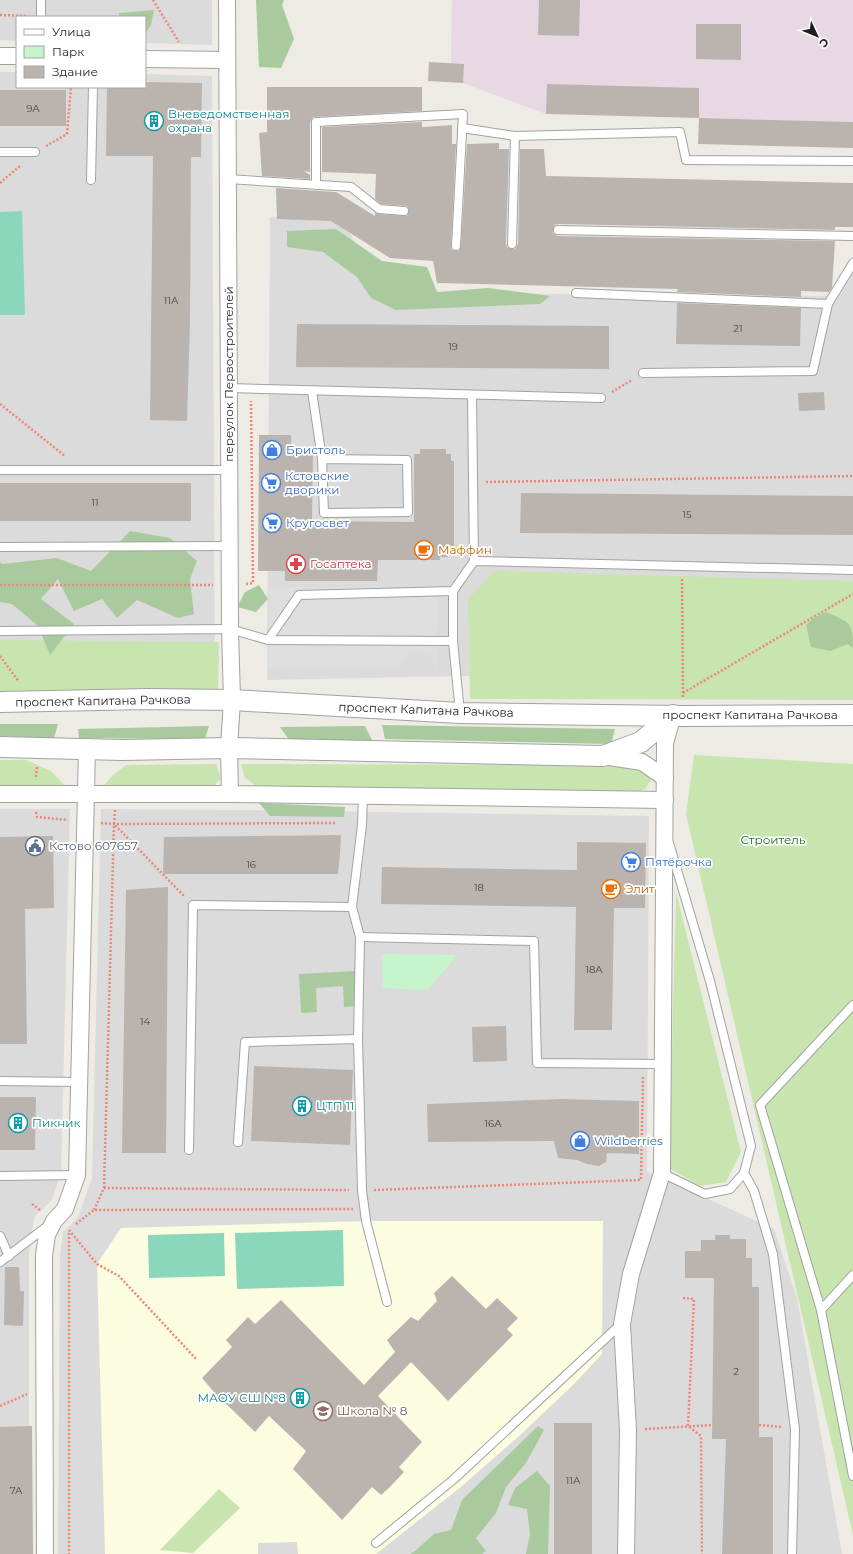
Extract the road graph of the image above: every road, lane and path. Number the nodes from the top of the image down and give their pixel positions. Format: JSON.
{"nodes":[{"id":1,"x":41,"y":0,"type":"edge"},
{"id":2,"x":153,"y":0,"type":"edge"},
{"id":3,"x":227,"y":0,"type":"edge"},
{"id":4,"x":0,"y":16,"type":"edge"},
{"id":5,"x":16,"y":16,"type":"edge"},
{"id":6,"x":41,"y":16,"type":"edge"},
{"id":7,"x":0,"y":56,"type":"edge"},
{"id":8,"x":16,"y":56,"type":"edge"},
{"id":9,"x":146,"y":59,"type":"edge"},
{"id":10,"x":190,"y":60,"type":"junction"},
{"id":11,"x":227,"y":60,"type":"junction"},
{"id":12,"x":71,"y":88,"type":"edge"},
{"id":13,"x":93,"y":88,"type":"edge"},
{"id":14,"x":462,"y":128,"type":"junction"},
{"id":15,"x":515,"y":136,"type":"junction"},
{"id":16,"x":0,"y":152,"type":"edge"},
{"id":17,"x":35,"y":152,"type":"junction"},
{"id":18,"x":853,"y":161,"type":"edge"},
{"id":19,"x":228,"y":179,"type":"junction"},
{"id":20,"x":91,"y":180,"type":"dead end"},
{"id":21,"x":0,"y":183,"type":"edge"},
{"id":22,"x":316,"y":185,"type":"junction"},
{"id":23,"x":404,"y":212,"type":"dead end"},
{"id":24,"x":558,"y":230,"type":"dead end"},
{"id":25,"x":853,"y":236,"type":"edge"},
{"id":26,"x":512,"y":244,"type":"dead end"},
{"id":27,"x":456,"y":246,"type":"dead end"},
{"id":28,"x":853,"y":263,"type":"edge"},
{"id":29,"x":576,"y":293,"type":"dead end"},
{"id":30,"x":828,"y":304,"type":"junction"},
{"id":31,"x":643,"y":373,"type":"joint"},
{"id":32,"x":229,"y":388,"type":"junction"},
{"id":33,"x":251,"y":389,"type":"junction"},
{"id":34,"x":312,"y":391,"type":"junction"},
{"id":35,"x":472,"y":395,"type":"junction"},
{"id":36,"x":601,"y":398,"type":"joint"},
{"id":37,"x":0,"y":404,"type":"edge"},
{"id":38,"x":322,"y":460,"type":"junction"},
{"id":39,"x":0,"y":470,"type":"edge"},
{"id":40,"x":82,"y":470,"type":"junction"},
{"id":41,"x":229,"y":470,"type":"junction"},
{"id":42,"x":853,"y":476,"type":"edge"},
{"id":43,"x":473,"y":482,"type":"junction"},
{"id":44,"x":229,"y":546,"type":"junction"},
{"id":45,"x":0,"y":547,"type":"edge"},
{"id":46,"x":474,"y":561,"type":"junction"},
{"id":47,"x":682,"y":566,"type":"junction"},
{"id":48,"x":853,"y":570,"type":"edge"},
{"id":49,"x":0,"y":585,"type":"edge"},
{"id":50,"x":230,"y":585,"type":"junction"},
{"id":51,"x":453,"y":591,"type":"junction"},
{"id":52,"x":853,"y":594,"type":"edge"},
{"id":53,"x":230,"y":629,"type":"junction"},
{"id":54,"x":0,"y":631,"type":"edge"},
{"id":55,"x":268,"y":640,"type":"junction"},
{"id":56,"x":453,"y":641,"type":"junction"},
{"id":57,"x":683,"y":693,"type":"junction"},
{"id":58,"x":232,"y":700,"type":"junction"},
{"id":59,"x":0,"y":702,"type":"edge"},
{"id":60,"x":460,"y":713,"type":"junction"},
{"id":61,"x":678,"y":715,"type":"junction"},
{"id":62,"x":853,"y":715,"type":"edge"},
{"id":63,"x":0,"y":747,"type":"edge"},
{"id":64,"x":229,"y":748,"type":"junction"},
{"id":65,"x":87,"y":750,"type":"junction"},
{"id":66,"x":602,"y":756,"type":"junction"},
{"id":67,"x":665,"y":778,"type":"junction"},
{"id":68,"x":0,"y":794,"type":"edge"},
{"id":69,"x":86,"y":794,"type":"junction"},
{"id":70,"x":230,"y":794,"type":"junction"},
{"id":71,"x":363,"y":796,"type":"junction"},
{"id":72,"x":665,"y":800,"type":"junction"},
{"id":73,"x":115,"y":805,"type":"dead end"},
{"id":74,"x":337,"y":823,"type":"dead end"},
{"id":75,"x":114,"y":824,"type":"junction"},
{"id":76,"x":665,"y":827,"type":"junction"},
{"id":77,"x":193,"y":905,"type":"junction"},
{"id":78,"x":352,"y":907,"type":"junction"},
{"id":79,"x":360,"y":937,"type":"junction"},
{"id":80,"x":853,"y":1005,"type":"edge"},
{"id":81,"x":358,"y":1039,"type":"junction"},
{"id":82,"x":663,"y":1064,"type":"junction"},
{"id":83,"x":0,"y":1081,"type":"edge"},
{"id":84,"x":79,"y":1082,"type":"junction"},
{"id":85,"x":238,"y":1142,"type":"dead end"},
{"id":86,"x":188,"y":1150,"type":"dead end"},
{"id":87,"x":662,"y":1173,"type":"junction"},
{"id":88,"x":744,"y":1173,"type":"junction"},
{"id":89,"x":77,"y":1175,"type":"junction"},
{"id":90,"x":0,"y":1176,"type":"edge"},
{"id":91,"x":104,"y":1188,"type":"dead end"},
{"id":92,"x":365,"y":1209,"type":"junction"},
{"id":93,"x":54,"y":1221,"type":"junction"},
{"id":94,"x":68,"y":1230,"type":"junction"},
{"id":95,"x":0,"y":1236,"type":"edge"},
{"id":96,"x":9,"y":1256,"type":"junction"},
{"id":97,"x":0,"y":1262,"type":"edge"},
{"id":98,"x":853,"y":1275,"type":"edge"},
{"id":99,"x":683,"y":1298,"type":"dead end"},
{"id":100,"x":387,"y":1302,"type":"dead end"},
{"id":101,"x":821,"y":1310,"type":"junction"},
{"id":102,"x":622,"y":1324,"type":"junction"},
{"id":103,"x":197,"y":1360,"type":"dead end"},
{"id":104,"x":28,"y":1394,"type":"dead end"},
{"id":105,"x":0,"y":1406,"type":"edge"},
{"id":106,"x":712,"y":1425,"type":"dead end"},
{"id":107,"x":759,"y":1425,"type":"dead end"},
{"id":108,"x":688,"y":1426,"type":"junction"},
{"id":109,"x":795,"y":1429,"type":"junction"},
{"id":110,"x":628,"y":1430,"type":"junction"},
{"id":111,"x":853,"y":1476,"type":"edge"},
{"id":112,"x":376,"y":1544,"type":"dead end"},
{"id":113,"x":44,"y":1554,"type":"edge"},
{"id":114,"x":69,"y":1554,"type":"edge"},
{"id":115,"x":626,"y":1554,"type":"edge"},
{"id":116,"x":702,"y":1554,"type":"edge"},
{"id":117,"x":792,"y":1554,"type":"edge"}],
"edges":[{"from":1,"to":6,"type":"lane"},
{"from":2,"to":10,"type":"path"},
{"from":3,"to":11,"type":"street","name":"переулок Первостроителей"},
{"from":4,"to":5,"type":"path"},
{"from":7,"to":8,"type":"street"},
{"from":9,"to":10,"type":"street"},
{"from":10,"to":11,"type":"street"},
{"from":11,"to":19,"type":"street","name":"переулок Первостроителей"},
{"from":12,"to":17,"type":"path"},
{"from":13,"to":20,"type":"lane"},
{"from":14,"to":15,"type":"lane"},
{"from":14,"to":22,"type":"lane"},
{"from":14,"to":27,"type":"lane"},
{"from":15,"to":18,"type":"lane"},
{"from":15,"to":26,"type":"lane"},
{"from":16,"to":17,"type":"lane"},
{"from":17,"to":21,"type":"path"},
{"from":19,"to":22,"type":"lane"},
{"from":19,"to":32,"type":"street","name":"переулок Первостроителей"},
{"from":22,"to":23,"type":"lane"},
{"from":24,"to":25,"type":"lane"},
{"from":28,"to":30,"type":"lane"},
{"from":29,"to":30,"type":"lane"},
{"from":30,"to":31,"type":"lane"},
{"from":31,"to":36,"type":"path"},
{"from":32,"to":33,"type":"lane"},
{"from":32,"to":41,"type":"street","name":"переулок Первостроителей"},
{"from":33,"to":34,"type":"lane"},
{"from":33,"to":50,"type":"path"},
{"from":34,"to":35,"type":"lane"},
{"from":34,"to":38,"type":"lane"},
{"from":35,"to":36,"type":"lane"},
{"from":35,"to":43,"type":"lane"},
{"from":37,"to":40,"type":"path"},
{"from":38,"to":38,"type":"lane"},
{"from":39,"to":40,"type":"lane"},
{"from":40,"to":41,"type":"lane"},
{"from":41,"to":44,"type":"street","name":"переулок Первостроителей"},
{"from":42,"to":43,"type":"path"},
{"from":43,"to":46,"type":"lane"},
{"from":44,"to":45,"type":"lane"},
{"from":44,"to":50,"type":"street","name":"переулок Первостроителей"},
{"from":46,"to":47,"type":"lane"},
{"from":46,"to":51,"type":"lane"},
{"from":47,"to":48,"type":"lane"},
{"from":47,"to":57,"type":"path"},
{"from":49,"to":50,"type":"path"},
{"from":50,"to":53,"type":"street","name":"переулок Первостроителей"},
{"from":51,"to":55,"type":"lane"},
{"from":51,"to":56,"type":"lane"},
{"from":52,"to":57,"type":"path"},
{"from":53,"to":54,"type":"lane"},
{"from":53,"to":55,"type":"lane"},
{"from":53,"to":58,"type":"street","name":"переулок Первостроителей"},
{"from":55,"to":56,"type":"lane"},
{"from":56,"to":60,"type":"lane"},
{"from":57,"to":61,"type":"path"},
{"from":58,"to":59,"type":"street","name":"проспект Капитана Рачкова"},
{"from":58,"to":60,"type":"street","name":"проспект Капитана Рачкова"},
{"from":58,"to":64,"type":"street","name":"переулок Первостроителей"},
{"from":60,"to":61,"type":"street","name":"проспект Капитана Рачкова"},
{"from":61,"to":62,"type":"street","name":"проспект Капитана Рачкова"},
{"from":61,"to":66,"type":"street"},
{"from":61,"to":67,"type":"street"},
{"from":63,"to":65,"type":"street"},
{"from":64,"to":65,"type":"street"},
{"from":64,"to":66,"type":"street"},
{"from":64,"to":70,"type":"street","name":"переулок Первостроителей"},
{"from":65,"to":69,"type":"street"},
{"from":66,"to":67,"type":"street"},
{"from":67,"to":72,"type":"street"},
{"from":68,"to":69,"type":"street"},
{"from":69,"to":70,"type":"street"},
{"from":69,"to":84,"type":"street"},
{"from":70,"to":71,"type":"street"},
{"from":71,"to":72,"type":"street"},
{"from":71,"to":78,"type":"lane"},
{"from":72,"to":76,"type":"street"},
{"from":73,"to":75,"type":"path"},
{"from":74,"to":75,"type":"path"},
{"from":75,"to":77,"type":"path"},
{"from":75,"to":91,"type":"path"},
{"from":76,"to":82,"type":"street"},
{"from":76,"to":88,"type":"lane"},
{"from":77,"to":78,"type":"lane"},
{"from":77,"to":86,"type":"lane"},
{"from":78,"to":79,"type":"lane"},
{"from":79,"to":81,"type":"lane"},
{"from":79,"to":82,"type":"lane"},
{"from":80,"to":101,"type":"lane"},
{"from":81,"to":85,"type":"lane"},
{"from":81,"to":92,"type":"lane"},
{"from":82,"to":87,"type":"street"},
{"from":83,"to":84,"type":"lane"},
{"from":84,"to":89,"type":"street"},
{"from":87,"to":88,"type":"lane"},
{"from":87,"to":102,"type":"street"},
{"from":88,"to":109,"type":"lane"},
{"from":89,"to":90,"type":"lane"},
{"from":89,"to":93,"type":"street"},
{"from":92,"to":94,"type":"path"},
{"from":92,"to":100,"type":"lane"},
{"from":93,"to":96,"type":"lane"},
{"from":93,"to":113,"type":"street"},
{"from":94,"to":103,"type":"path"},
{"from":94,"to":114,"type":"path"},
{"from":95,"to":96,"type":"lane"},
{"from":96,"to":97,"type":"lane"},
{"from":98,"to":101,"type":"lane"},
{"from":99,"to":108,"type":"path"},
{"from":101,"to":111,"type":"lane"},
{"from":102,"to":110,"type":"street"},
{"from":102,"to":112,"type":"lane"},
{"from":104,"to":105,"type":"path"},
{"from":106,"to":108,"type":"path"},
{"from":107,"to":109,"type":"path"},
{"from":108,"to":110,"type":"path"},
{"from":108,"to":116,"type":"path"},
{"from":109,"to":117,"type":"lane"},
{"from":110,"to":115,"type":"street"}]}
